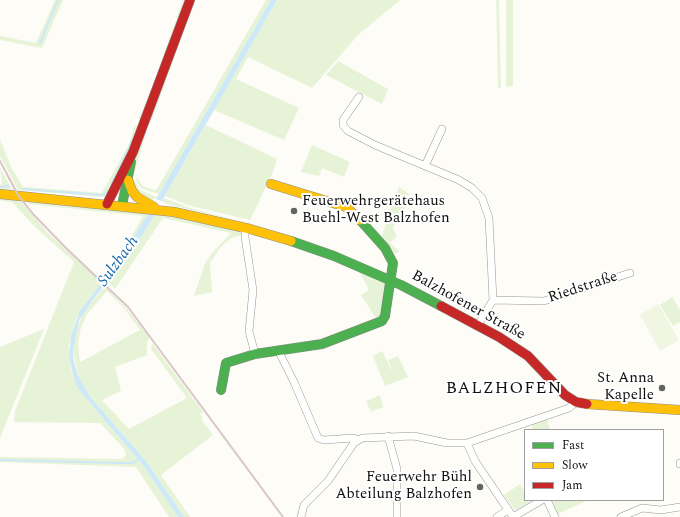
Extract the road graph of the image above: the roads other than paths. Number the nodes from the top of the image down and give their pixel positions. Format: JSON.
{"nodes":[{"id":1,"x":190,"y":0,"type":"edge"},
{"id":2,"x":360,"y":97,"type":"dead end"},
{"id":3,"x":442,"y":128,"type":"dead end"},
{"id":4,"x":133,"y":152,"type":"junction"},
{"id":5,"x":425,"y":166,"type":"junction"},
{"id":6,"x":128,"y":180,"type":"junction"},
{"id":7,"x":271,"y":184,"type":"dead end"},
{"id":8,"x":0,"y":194,"type":"edge"},
{"id":9,"x":108,"y":204,"type":"junction"},
{"id":10,"x":122,"y":205,"type":"junction"},
{"id":11,"x":148,"y":206,"type":"junction"},
{"id":12,"x":245,"y":228,"type":"junction"},
{"id":13,"x":630,"y":273,"type":"dead end"},
{"id":14,"x":390,"y":280,"type":"junction"},
{"id":15,"x":493,"y":300,"type":"junction"},
{"id":16,"x":478,"y":325,"type":"junction"},
{"id":17,"x":278,"y":350,"type":"junction"},
{"id":18,"x":255,"y":354,"type":"junction"},
{"id":19,"x":221,"y":390,"type":"dead end"},
{"id":20,"x":576,"y":402,"type":"junction"},
{"id":21,"x":680,"y":410,"type":"edge"},
{"id":22,"x":388,"y":436,"type":"junction"},
{"id":23,"x":358,"y":440,"type":"junction"},
{"id":24,"x":467,"y":443,"type":"junction"},
{"id":25,"x":540,"y":501,"type":"edge"},
{"id":26,"x":548,"y":501,"type":"edge"},
{"id":27,"x":641,"y":501,"type":"edge"},
{"id":28,"x":680,"y":507,"type":"edge"},
{"id":29,"x":642,"y":508,"type":"junction"},
{"id":30,"x":508,"y":510,"type":"junction"},
{"id":31,"x":301,"y":517,"type":"edge"},
{"id":32,"x":397,"y":517,"type":"edge"},
{"id":33,"x":496,"y":517,"type":"edge"},
{"id":34,"x":513,"y":517,"type":"edge"},
{"id":35,"x":555,"y":517,"type":"edge"},
{"id":36,"x":621,"y":517,"type":"edge"}],
"edges":[{"from":1,"to":4,"type":"street"},
{"from":2,"to":5,"type":"street"},
{"from":3,"to":5,"type":"street"},
{"from":4,"to":6,"type":"street"},
{"from":4,"to":9,"type":"street"},
{"from":5,"to":15,"type":"street"},
{"from":6,"to":10,"type":"street"},
{"from":6,"to":11,"type":"street"},
{"from":7,"to":14,"type":"street","name":"Balzhofener Straße"},
{"from":8,"to":9,"type":"street","name":"Balzhofener Straße"},
{"from":9,"to":10,"type":"street","name":"Balzhofener Straße"},
{"from":10,"to":11,"type":"street","name":"Balzhofener Straße"},
{"from":11,"to":12,"type":"street","name":"Balzhofener Straße"},
{"from":12,"to":14,"type":"street","name":"Balzhofener Straße"},
{"from":12,"to":18,"type":"street"},
{"from":13,"to":15,"type":"street","name":"Riedstraße"},
{"from":14,"to":16,"type":"street","name":"Balzhofener Straße"},
{"from":14,"to":17,"type":"street"},
{"from":15,"to":16,"type":"street"},
{"from":16,"to":20,"type":"street","name":"Balzhofener Straße"},
{"from":17,"to":18,"type":"street"},
{"from":17,"to":23,"type":"street"},
{"from":18,"to":19,"type":"street"},
{"from":20,"to":21,"type":"street","name":"Balzhofener Straße"},
{"from":20,"to":24,"type":"street"},
{"from":22,"to":23,"type":"street"},
{"from":22,"to":24,"type":"street"},
{"from":22,"to":32,"type":"street"},
{"from":23,"to":31,"type":"street"},
{"from":24,"to":30,"type":"street"},
{"from":25,"to":34,"type":"street"},
{"from":26,"to":35,"type":"street"},
{"from":27,"to":29,"type":"street"},
{"from":28,"to":29,"type":"street"},
{"from":29,"to":36,"type":"street"},
{"from":30,"to":33,"type":"street"},
{"from":30,"to":34,"type":"street"}]}
